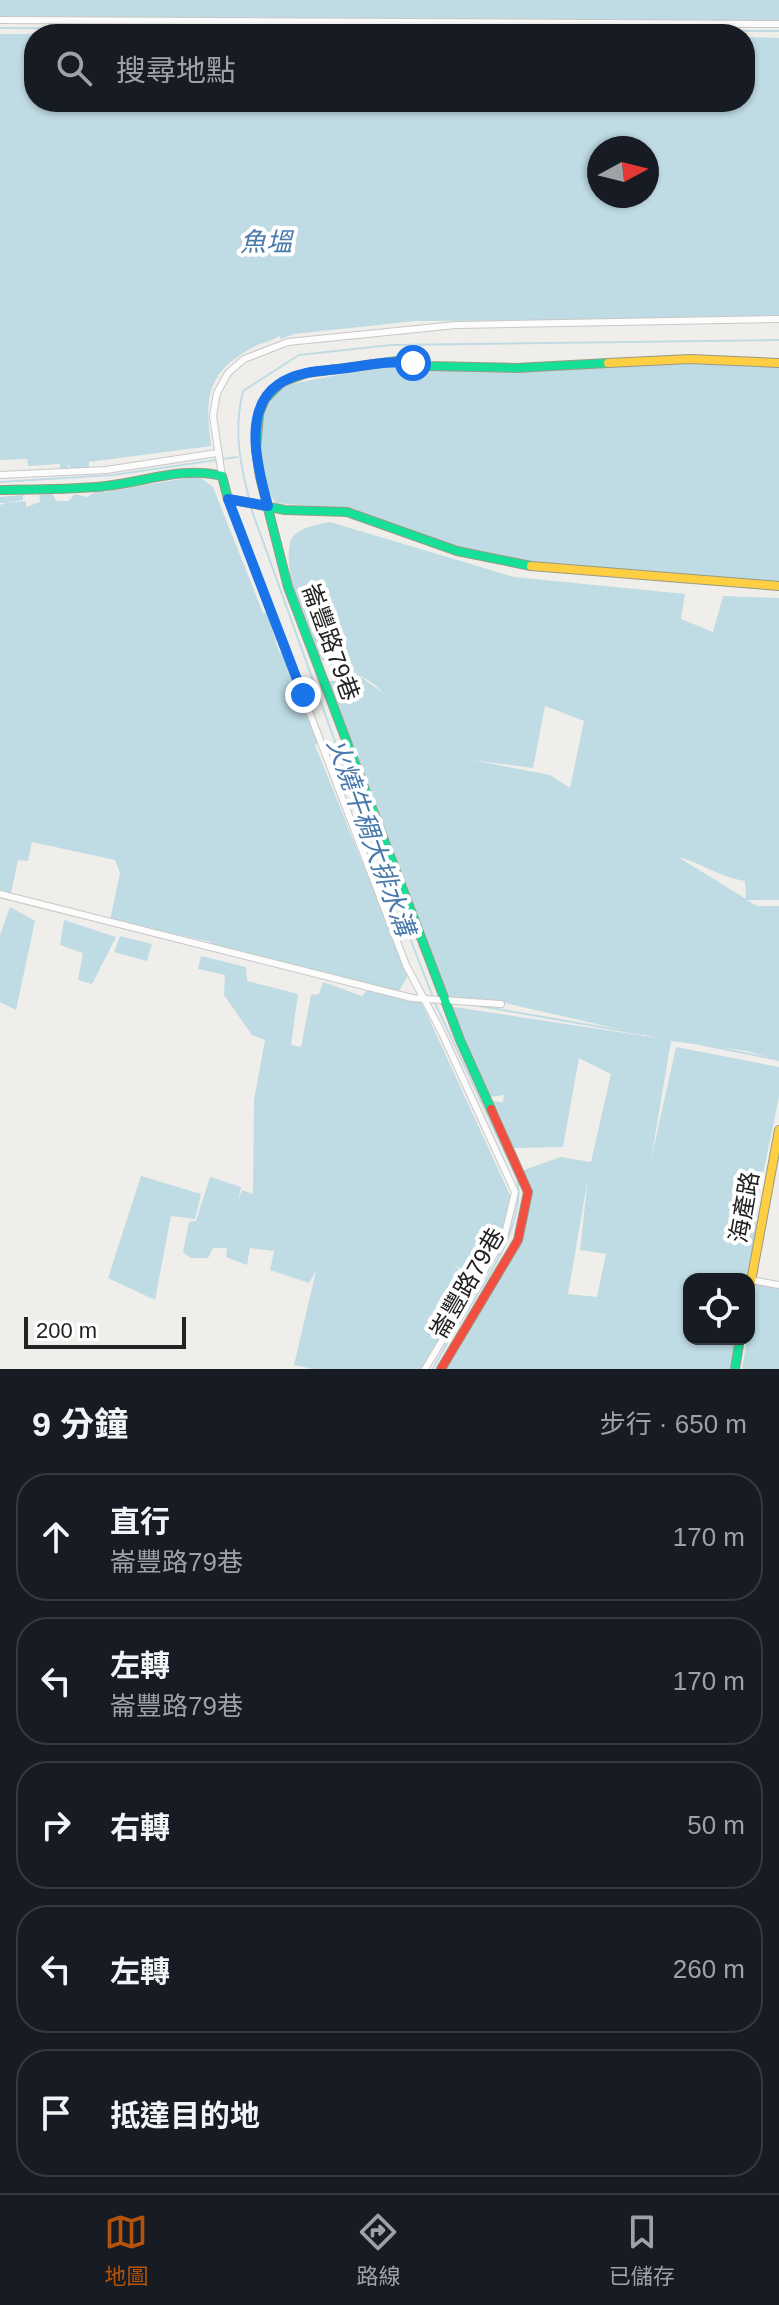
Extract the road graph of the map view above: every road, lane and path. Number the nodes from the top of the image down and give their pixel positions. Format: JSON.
{"nodes":[{"id":1,"x":0,"y":20,"type":"edge"},
{"id":2,"x":779,"y":24,"type":"edge"},
{"id":3,"x":779,"y":319,"type":"edge"},
{"id":4,"x":779,"y":363,"type":"edge"},
{"id":5,"x":217,"y":453,"type":"junction"},
{"id":6,"x":0,"y":475,"type":"edge"},
{"id":7,"x":222,"y":476,"type":"junction"},
{"id":8,"x":0,"y":490,"type":"edge"},
{"id":9,"x":228,"y":499,"type":"junction"},
{"id":10,"x":268,"y":506,"type":"junction"},
{"id":11,"x":779,"y":586,"type":"edge"},
{"id":12,"x":0,"y":894,"type":"edge"},
{"id":13,"x":424,"y":1000,"type":"junction"},
{"id":14,"x":445,"y":1001,"type":"junction"},
{"id":15,"x":501,"y":1004,"type":"dead end"},
{"id":16,"x":779,"y":1130,"type":"edge"},
{"id":17,"x":752,"y":1273,"type":"edge"},
{"id":18,"x":755,"y":1281,"type":"edge"},
{"id":19,"x":779,"y":1285,"type":"edge"},
{"id":20,"x":739,"y":1345,"type":"edge"},
{"id":21,"x":425,"y":1369,"type":"edge"},
{"id":22,"x":441,"y":1369,"type":"edge"},
{"id":23,"x":735,"y":1369,"type":"edge"}],
"edges":[{"from":1,"to":2,"type":"street"},
{"from":3,"to":5,"type":"street"},
{"from":4,"to":10,"type":"street","name":"崙豐路79巷"},
{"from":5,"to":6,"type":"street"},
{"from":5,"to":7,"type":"street"},
{"from":7,"to":8,"type":"street"},
{"from":7,"to":9,"type":"street"},
{"from":9,"to":10,"type":"street"},
{"from":9,"to":13,"type":"street"},
{"from":10,"to":11,"type":"street"},
{"from":10,"to":14,"type":"street","name":"崙豐路79巷"},
{"from":12,"to":13,"type":"street"},
{"from":13,"to":14,"type":"street"},
{"from":13,"to":21,"type":"street"},
{"from":14,"to":15,"type":"street"},
{"from":14,"to":22,"type":"street","name":"崙豐路79巷"},
{"from":16,"to":17,"type":"street","name":"海產路"},
{"from":18,"to":19,"type":"street"},
{"from":20,"to":23,"type":"street"}]}
